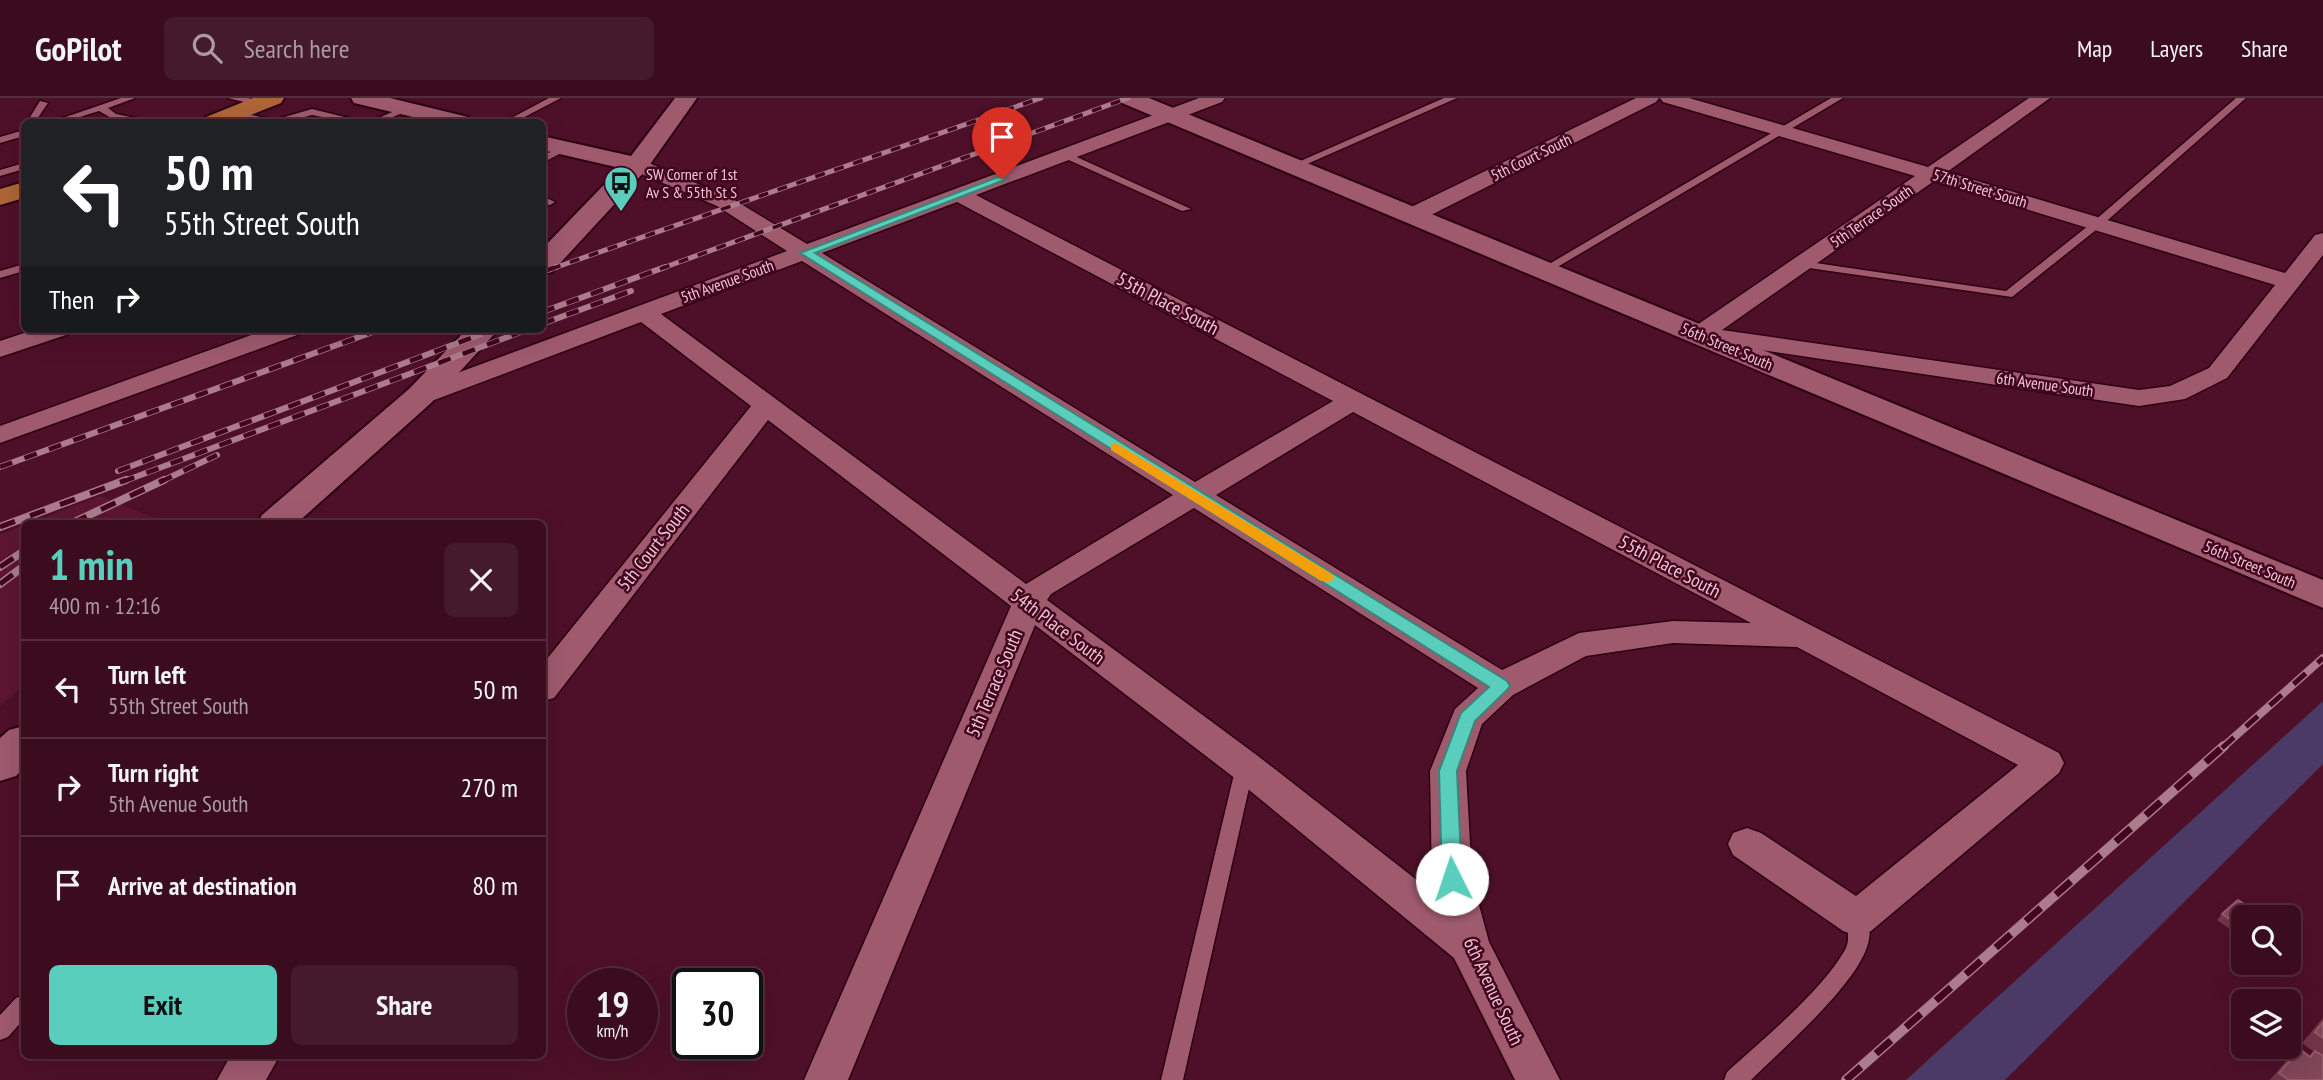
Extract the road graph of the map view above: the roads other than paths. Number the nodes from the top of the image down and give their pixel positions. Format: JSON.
{"nodes":[{"id":1,"x":130,"y":98,"type":"edge"},
{"id":2,"x":362,"y":98,"type":"edge"},
{"id":3,"x":556,"y":98,"type":"edge"},
{"id":4,"x":686,"y":98,"type":"edge"},
{"id":5,"x":1130,"y":98,"type":"edge"},
{"id":6,"x":1216,"y":98,"type":"edge"},
{"id":7,"x":1452,"y":98,"type":"edge"},
{"id":8,"x":1650,"y":98,"type":"edge"},
{"id":9,"x":1669,"y":98,"type":"edge"},
{"id":10,"x":1839,"y":98,"type":"edge"},
{"id":11,"x":2041,"y":98,"type":"edge"},
{"id":12,"x":2241,"y":98,"type":"edge"},
{"id":13,"x":43,"y":103,"type":"dead end"},
{"id":14,"x":101,"y":108,"type":"junction"},
{"id":15,"x":268,"y":108,"type":"edge"},
{"id":16,"x":407,"y":109,"type":"junction"},
{"id":17,"x":227,"y":112,"type":"edge"},
{"id":18,"x":1170,"y":115,"type":"junction"},
{"id":19,"x":33,"y":119,"type":"edge"},
{"id":20,"x":66,"y":119,"type":"edge"},
{"id":21,"x":128,"y":119,"type":"edge"},
{"id":22,"x":288,"y":119,"type":"edge"},
{"id":23,"x":346,"y":119,"type":"edge"},
{"id":24,"x":382,"y":119,"type":"edge"},
{"id":25,"x":448,"y":119,"type":"edge"},
{"id":26,"x":515,"y":119,"type":"edge"},
{"id":27,"x":1782,"y":131,"type":"junction"},
{"id":28,"x":21,"y":133,"type":"edge"},
{"id":29,"x":0,"y":140,"type":"edge"},
{"id":30,"x":554,"y":145,"type":"edge"},
{"id":31,"x":1065,"y":155,"type":"junction"},
{"id":32,"x":637,"y":165,"type":"junction"},
{"id":33,"x":1294,"y":166,"type":"junction"},
{"id":34,"x":21,"y":170,"type":"edge"},
{"id":35,"x":1932,"y":174,"type":"junction"},
{"id":36,"x":5,"y":190,"type":"edge"},
{"id":37,"x":960,"y":195,"type":"junction"},
{"id":38,"x":1186,"y":209,"type":"dead end"},
{"id":39,"x":1413,"y":215,"type":"junction"},
{"id":40,"x":2097,"y":224,"type":"junction"},
{"id":41,"x":2323,"y":240,"type":"edge"},
{"id":42,"x":806,"y":253,"type":"junction"},
{"id":43,"x":546,"y":262,"type":"edge"},
{"id":44,"x":1802,"y":264,"type":"junction"},
{"id":45,"x":21,"y":268,"type":"edge"},
{"id":46,"x":1545,"y":270,"type":"junction"},
{"id":47,"x":0,"y":275,"type":"edge"},
{"id":48,"x":2290,"y":282,"type":"junction"},
{"id":49,"x":642,"y":311,"type":"junction"},
{"id":50,"x":48,"y":333,"type":"edge"},
{"id":51,"x":280,"y":333,"type":"edge"},
{"id":52,"x":480,"y":333,"type":"edge"},
{"id":53,"x":1700,"y":334,"type":"junction"},
{"id":54,"x":0,"y":349,"type":"edge"},
{"id":55,"x":420,"y":396,"type":"junction"},
{"id":56,"x":1354,"y":400,"type":"junction"},
{"id":57,"x":766,"y":405,"type":"junction"},
{"id":58,"x":0,"y":435,"type":"edge"},
{"id":59,"x":1194,"y":496,"type":"junction"},
{"id":60,"x":278,"y":520,"type":"edge"},
{"id":61,"x":2323,"y":595,"type":"edge"},
{"id":62,"x":1028,"y":603,"type":"junction"},
{"id":63,"x":1804,"y":636,"type":"junction"},
{"id":64,"x":546,"y":684,"type":"edge"},
{"id":65,"x":1501,"y":686,"type":"junction"},
{"id":66,"x":21,"y":745,"type":"edge"},
{"id":67,"x":0,"y":764,"type":"edge"},
{"id":68,"x":1245,"y":766,"type":"junction"},
{"id":69,"x":1746,"y":844,"type":"dead end"},
{"id":70,"x":1857,"y":919,"type":"junction"},
{"id":71,"x":1469,"y":946,"type":"junction"},
{"id":72,"x":21,"y":1008,"type":"edge"},
{"id":73,"x":0,"y":1030,"type":"edge"},
{"id":74,"x":255,"y":1059,"type":"edge"},
{"id":75,"x":239,"y":1080,"type":"edge"},
{"id":76,"x":826,"y":1080,"type":"edge"},
{"id":77,"x":1172,"y":1080,"type":"edge"},
{"id":78,"x":1538,"y":1080,"type":"edge"},
{"id":79,"x":1735,"y":1080,"type":"edge"}],
"edges":[{"from":1,"to":14,"type":"lane"},
{"from":2,"to":16,"type":"street"},
{"from":3,"to":26,"type":"lane"},
{"from":4,"to":32,"type":"street"},
{"from":5,"to":18,"type":"street","name":"56th Street South"},
{"from":6,"to":18,"type":"street","name":"5th Avenue South"},
{"from":7,"to":33,"type":"lane"},
{"from":8,"to":39,"type":"street","name":"5th Court South"},
{"from":9,"to":27,"type":"street","name":"57th Street South"},
{"from":10,"to":27,"type":"lane"},
{"from":11,"to":35,"type":"street","name":"5th Terrace South"},
{"from":12,"to":40,"type":"lane"},
{"from":13,"to":19,"type":"lane"},
{"from":14,"to":20,"type":"lane"},
{"from":14,"to":21,"type":"lane"},
{"from":15,"to":17,"type":"main road"},
{"from":16,"to":24,"type":"lane"},
{"from":16,"to":25,"type":"street"},
{"from":18,"to":31,"type":"street","name":"5th Avenue South"},
{"from":18,"to":33,"type":"street","name":"56th Street South"},
{"from":22,"to":23,"type":"lane"},
{"from":27,"to":35,"type":"street","name":"57th Street South"},
{"from":27,"to":46,"type":"lane"},
{"from":28,"to":29,"type":"lane"},
{"from":30,"to":32,"type":"street"},
{"from":31,"to":37,"type":"street","name":"5th Avenue South"},
{"from":31,"to":38,"type":"lane"},
{"from":32,"to":42,"type":"street"},
{"from":32,"to":43,"type":"street"},
{"from":33,"to":39,"type":"street","name":"56th Street South"},
{"from":34,"to":36,"type":"lane"},
{"from":35,"to":40,"type":"street","name":"57th Street South"},
{"from":35,"to":44,"type":"street","name":"5th Terrace South"},
{"from":37,"to":42,"type":"street","name":"5th Avenue South"},
{"from":37,"to":56,"type":"street","name":"55th Place South"},
{"from":39,"to":46,"type":"street","name":"56th Street South"},
{"from":40,"to":44,"type":"lane"},
{"from":40,"to":48,"type":"street","name":"57th Street South"},
{"from":41,"to":48,"type":"street","name":"6th Avenue South"},
{"from":42,"to":49,"type":"street","name":"5th Avenue South"},
{"from":42,"to":59,"type":"street"},
{"from":44,"to":53,"type":"street","name":"5th Terrace South"},
{"from":45,"to":47,"type":"lane"},
{"from":46,"to":53,"type":"street","name":"56th Street South"},
{"from":48,"to":53,"type":"street","name":"6th Avenue South"},
{"from":49,"to":55,"type":"street","name":"5th Avenue South"},
{"from":49,"to":57,"type":"street","name":"54th Place South"},
{"from":50,"to":54,"type":"street"},
{"from":51,"to":58,"type":"street"},
{"from":52,"to":55,"type":"street"},
{"from":53,"to":61,"type":"street","name":"56th Street South"},
{"from":55,"to":60,"type":"street","name":"5th Avenue South"},
{"from":56,"to":59,"type":"street","name":"5th Terrace South"},
{"from":56,"to":63,"type":"street","name":"55th Place South"},
{"from":57,"to":62,"type":"street","name":"54th Place South"},
{"from":57,"to":64,"type":"street","name":"5th Court South"},
{"from":59,"to":62,"type":"street","name":"5th Terrace South"},
{"from":59,"to":65,"type":"street"},
{"from":62,"to":68,"type":"street","name":"54th Place South"},
{"from":62,"to":76,"type":"street","name":"5th Terrace South"},
{"from":63,"to":65,"type":"street","name":"6th Avenue South"},
{"from":63,"to":70,"type":"street","name":"55th Place South"},
{"from":65,"to":71,"type":"street","name":"6th Avenue South"},
{"from":66,"to":67,"type":"street"},
{"from":68,"to":71,"type":"street","name":"54th Place South"},
{"from":68,"to":77,"type":"lane"},
{"from":69,"to":70,"type":"street"},
{"from":70,"to":79,"type":"lane"},
{"from":71,"to":78,"type":"street","name":"6th Avenue South"},
{"from":72,"to":73,"type":"lane"},
{"from":74,"to":75,"type":"street"}]}
